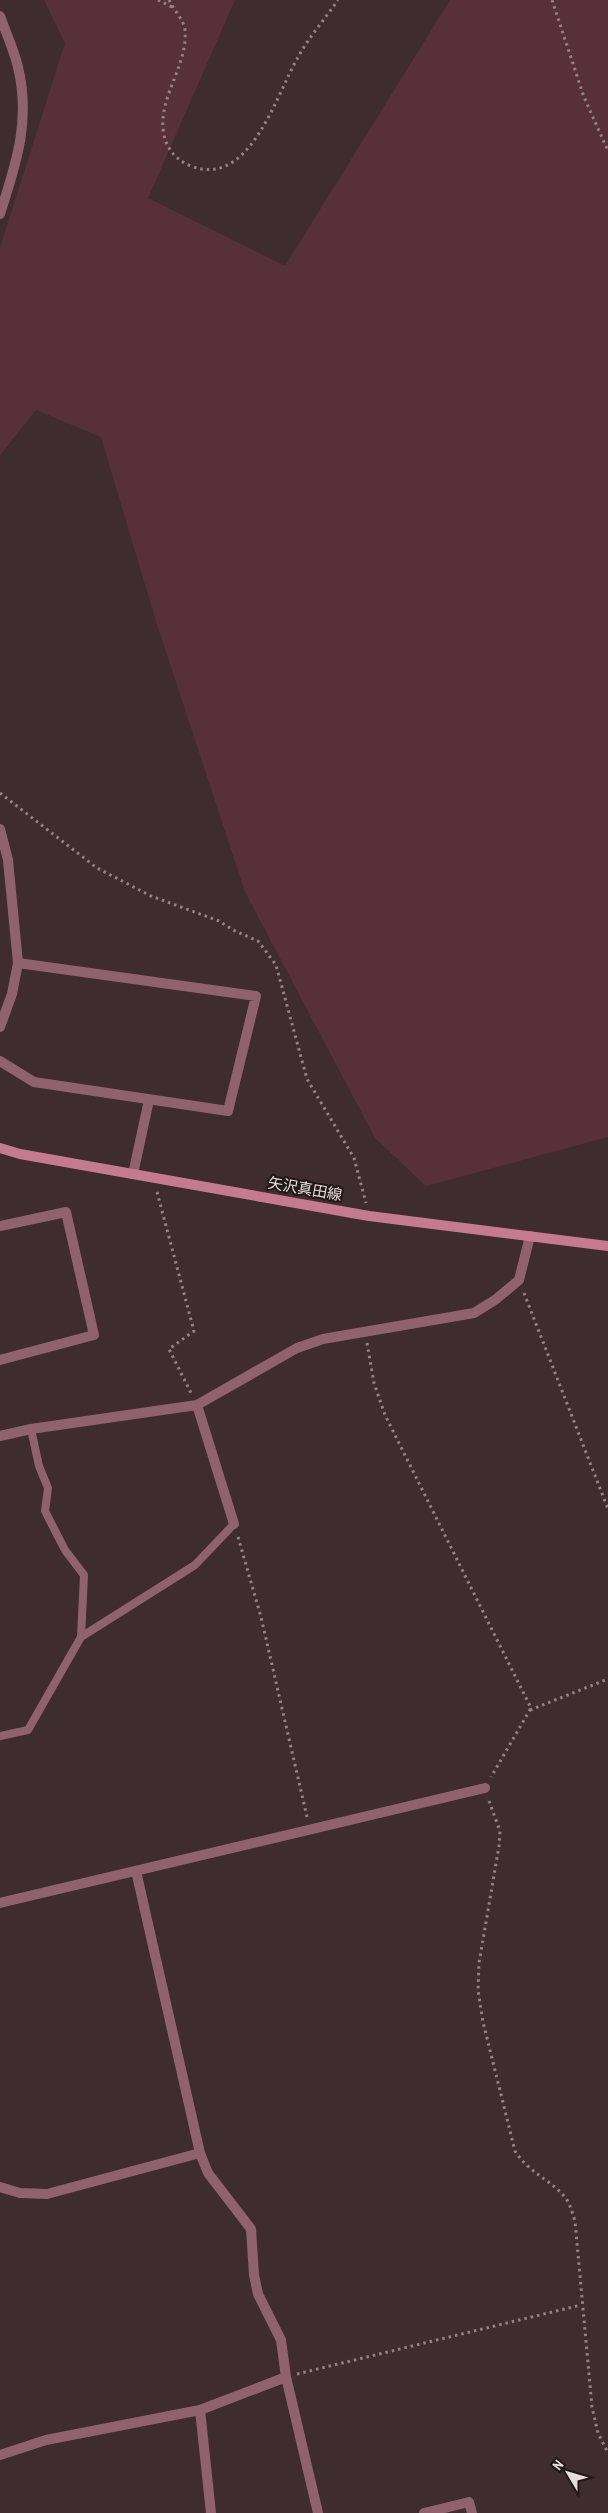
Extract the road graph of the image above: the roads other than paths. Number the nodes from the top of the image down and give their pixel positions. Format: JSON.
{"nodes":[{"id":1,"x":0,"y":16,"type":"edge"},
{"id":2,"x":0,"y":214,"type":"edge"},
{"id":3,"x":0,"y":829,"type":"edge"},
{"id":4,"x":18,"y":963,"type":"junction"},
{"id":5,"x":0,"y":1028,"type":"edge"},
{"id":6,"x":0,"y":1061,"type":"edge"},
{"id":7,"x":149,"y":1100,"type":"junction"},
{"id":8,"x":0,"y":1148,"type":"edge"},
{"id":9,"x":133,"y":1174,"type":"junction"},
{"id":10,"x":0,"y":1226,"type":"edge"},
{"id":11,"x":530,"y":1236,"type":"junction"},
{"id":12,"x":608,"y":1246,"type":"edge"},
{"id":13,"x":0,"y":1360,"type":"edge"},
{"id":14,"x":197,"y":1405,"type":"junction"},
{"id":15,"x":31,"y":1429,"type":"junction"},
{"id":16,"x":0,"y":1436,"type":"edge"},
{"id":17,"x":234,"y":1524,"type":"joint"},
{"id":18,"x":81,"y":1637,"type":"junction"},
{"id":19,"x":0,"y":1736,"type":"edge"},
{"id":20,"x":485,"y":1788,"type":"road end"},
{"id":21,"x":136,"y":1871,"type":"junction"},
{"id":22,"x":0,"y":1903,"type":"edge"},
{"id":23,"x":200,"y":2153,"type":"junction"},
{"id":24,"x":0,"y":2187,"type":"edge"},
{"id":25,"x":286,"y":2377,"type":"junction"},
{"id":26,"x":200,"y":2410,"type":"junction"},
{"id":27,"x":0,"y":2455,"type":"edge"},
{"id":28,"x":211,"y":2513,"type":"edge"},
{"id":29,"x":318,"y":2513,"type":"edge"},
{"id":30,"x":424,"y":2513,"type":"edge"},
{"id":31,"x":472,"y":2513,"type":"edge"}],
"edges":[{"from":1,"to":2,"type":"street"},
{"from":3,"to":4,"type":"street"},
{"from":4,"to":5,"type":"street"},
{"from":4,"to":7,"type":"street"},
{"from":6,"to":7,"type":"street"},
{"from":7,"to":9,"type":"street"},
{"from":8,"to":9,"type":"main road","name":"矢沢真田線"},
{"from":9,"to":11,"type":"main road","name":"矢沢真田線"},
{"from":10,"to":13,"type":"street"},
{"from":11,"to":12,"type":"main road","name":"矢沢真田線"},
{"from":11,"to":14,"type":"street"},
{"from":14,"to":15,"type":"street"},
{"from":14,"to":17,"type":"street"},
{"from":15,"to":16,"type":"street"},
{"from":15,"to":18,"type":"lane"},
{"from":17,"to":18,"type":"lane"},
{"from":18,"to":19,"type":"lane"},
{"from":20,"to":21,"type":"street"},
{"from":21,"to":22,"type":"street"},
{"from":21,"to":23,"type":"street"},
{"from":23,"to":24,"type":"street"},
{"from":23,"to":25,"type":"street"},
{"from":25,"to":26,"type":"street"},
{"from":25,"to":29,"type":"street"},
{"from":26,"to":27,"type":"street"},
{"from":26,"to":28,"type":"street"},
{"from":30,"to":31,"type":"street"}]}
